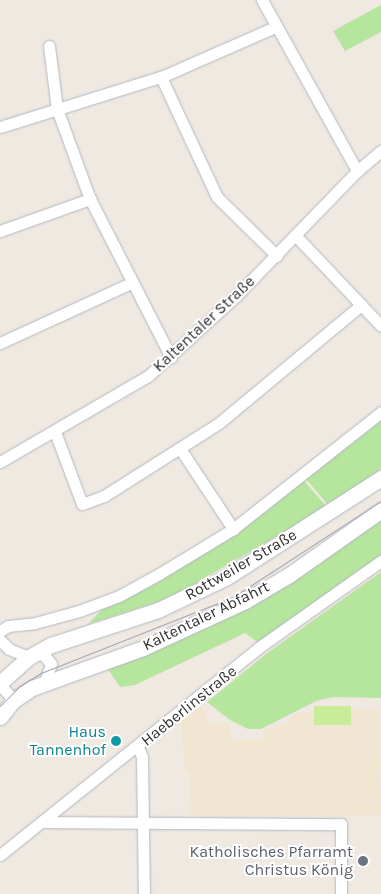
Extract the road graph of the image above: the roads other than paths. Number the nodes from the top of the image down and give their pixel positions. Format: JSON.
{"nodes":[{"id":1,"x":262,"y":0,"type":"edge"},
{"id":2,"x":275,"y":27,"type":"junction"},
{"id":3,"x":48,"y":46,"type":"dead end"},
{"id":4,"x":161,"y":77,"type":"junction"},
{"id":5,"x":57,"y":110,"type":"junction"},
{"id":6,"x":0,"y":127,"type":"edge"},
{"id":7,"x":381,"y":151,"type":"edge"},
{"id":8,"x":357,"y":171,"type":"junction"},
{"id":9,"x":90,"y":199,"type":"junction"},
{"id":10,"x":0,"y":231,"type":"edge"},
{"id":11,"x":295,"y":235,"type":"junction"},
{"id":12,"x":277,"y":256,"type":"junction"},
{"id":13,"x":131,"y":283,"type":"junction"},
{"id":14,"x":361,"y":305,"type":"junction"},
{"id":15,"x":381,"y":326,"type":"edge"},
{"id":16,"x":0,"y":343,"type":"edge"},
{"id":17,"x":171,"y":357,"type":"junction"},
{"id":18,"x":381,"y":412,"type":"edge"},
{"id":19,"x":56,"y":432,"type":"junction"},
{"id":20,"x":181,"y":450,"type":"junction"},
{"id":21,"x":0,"y":462,"type":"edge"},
{"id":22,"x":381,"y":478,"type":"edge"},
{"id":23,"x":381,"y":510,"type":"edge"},
{"id":24,"x":233,"y":529,"type":"junction"},
{"id":25,"x":381,"y":562,"type":"edge"},
{"id":26,"x":0,"y":631,"type":"edge"},
{"id":27,"x":0,"y":640,"type":"edge"},
{"id":28,"x":32,"y":655,"type":"junction"},
{"id":29,"x":0,"y":684,"type":"edge"},
{"id":30,"x":44,"y":684,"type":"junction"},
{"id":31,"x":14,"y":700,"type":"junction"},
{"id":32,"x":0,"y":717,"type":"edge"},
{"id":33,"x":138,"y":747,"type":"junction"},
{"id":34,"x":42,"y":822,"type":"junction"},
{"id":35,"x":143,"y":823,"type":"junction"},
{"id":36,"x":0,"y":855,"type":"edge"},
{"id":37,"x":144,"y":894,"type":"edge"},
{"id":38,"x":341,"y":894,"type":"edge"}],
"edges":[{"from":1,"to":2,"type":"street"},
{"from":2,"to":4,"type":"street"},
{"from":2,"to":8,"type":"street"},
{"from":3,"to":5,"type":"street"},
{"from":4,"to":5,"type":"street"},
{"from":4,"to":12,"type":"street"},
{"from":5,"to":6,"type":"street"},
{"from":5,"to":9,"type":"street"},
{"from":7,"to":8,"type":"street","name":"Kaltentaler Straße"},
{"from":8,"to":11,"type":"street","name":"Kaltentaler Straße"},
{"from":9,"to":10,"type":"street"},
{"from":9,"to":13,"type":"street"},
{"from":11,"to":12,"type":"street","name":"Kaltentaler Straße"},
{"from":11,"to":14,"type":"street"},
{"from":12,"to":17,"type":"street","name":"Kaltentaler Straße"},
{"from":13,"to":16,"type":"street"},
{"from":13,"to":17,"type":"street"},
{"from":14,"to":15,"type":"street"},
{"from":14,"to":20,"type":"street"},
{"from":17,"to":19,"type":"street","name":"Kaltentaler Straße"},
{"from":18,"to":24,"type":"street"},
{"from":19,"to":20,"type":"street"},
{"from":19,"to":21,"type":"street","name":"Kaltentaler Straße"},
{"from":20,"to":24,"type":"street"},
{"from":22,"to":28,"type":"main road","name":"Rottweiler Straße"},
{"from":23,"to":30,"type":"main road","name":"Kaltentaler Abfahrt"},
{"from":24,"to":26,"type":"street"},
{"from":25,"to":33,"type":"street","name":"Haeberlinstraße"},
{"from":27,"to":28,"type":"street"},
{"from":28,"to":29,"type":"main road","name":"Rottweiler Straße"},
{"from":28,"to":30,"type":"street"},
{"from":29,"to":31,"type":"street","name":"Rottweiler Straße"},
{"from":30,"to":31,"type":"main road"},
{"from":31,"to":32,"type":"main road"},
{"from":33,"to":34,"type":"street","name":"Haeberlinstraße"},
{"from":33,"to":35,"type":"street"},
{"from":34,"to":35,"type":"street"},
{"from":34,"to":36,"type":"street","name":"Haeberlinstraße"},
{"from":35,"to":37,"type":"street"},
{"from":35,"to":38,"type":"street"}]}
